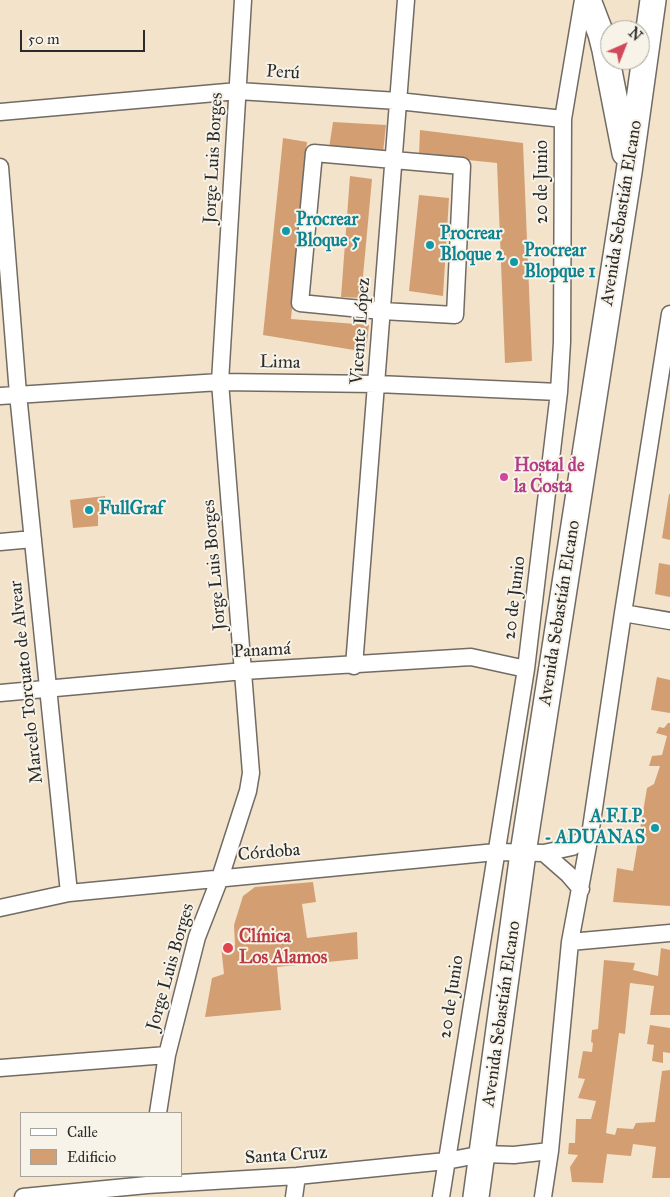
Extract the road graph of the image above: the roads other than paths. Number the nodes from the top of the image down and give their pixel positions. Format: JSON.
{"nodes":[{"id":1,"x":243,"y":0,"type":"edge"},
{"id":2,"x":406,"y":0,"type":"edge"},
{"id":3,"x":583,"y":0,"type":"edge"},
{"id":4,"x":588,"y":0,"type":"edge"},
{"id":5,"x":653,"y":0,"type":"edge"},
{"id":6,"x":238,"y":90,"type":"junction"},
{"id":7,"x":398,"y":101,"type":"junction"},
{"id":8,"x":0,"y":112,"type":"edge"},
{"id":9,"x":563,"y":119,"type":"junction"},
{"id":10,"x":393,"y":159,"type":"junction"},
{"id":11,"x":0,"y":167,"type":"edge"},
{"id":12,"x":629,"y":172,"type":"junction"},
{"id":13,"x":382,"y":311,"type":"junction"},
{"id":14,"x":670,"y":314,"type":"edge"},
{"id":15,"x":670,"y":318,"type":"edge"},
{"id":16,"x":220,"y":382,"type":"junction"},
{"id":17,"x":377,"y":384,"type":"junction"},
{"id":18,"x":559,"y":392,"type":"junction"},
{"id":19,"x":18,"y":394,"type":"junction"},
{"id":20,"x":0,"y":396,"type":"edge"},
{"id":21,"x":33,"y":539,"type":"junction"},
{"id":22,"x":0,"y":542,"type":"edge"},
{"id":23,"x":623,"y":613,"type":"junction"},
{"id":24,"x":670,"y":621,"type":"edge"},
{"id":25,"x":354,"y":666,"type":"junction"},
{"id":26,"x":526,"y":669,"type":"junction"},
{"id":27,"x":244,"y":671,"type":"junction"},
{"id":28,"x":48,"y":688,"type":"junction"},
{"id":29,"x":0,"y":692,"type":"edge"},
{"id":30,"x":590,"y":835,"type":"junction"},
{"id":31,"x":496,"y":852,"type":"junction"},
{"id":32,"x":533,"y":853,"type":"junction"},
{"id":33,"x":220,"y":878,"type":"junction"},
{"id":34,"x":581,"y":889,"type":"junction"},
{"id":35,"x":69,"y":893,"type":"junction"},
{"id":36,"x":0,"y":908,"type":"edge"},
{"id":37,"x":670,"y":934,"type":"edge"},
{"id":38,"x":570,"y":942,"type":"junction"},
{"id":39,"x":167,"y":1055,"type":"junction"},
{"id":40,"x":0,"y":1068,"type":"edge"},
{"id":41,"x":158,"y":1112,"type":"edge"},
{"id":42,"x":550,"y":1151,"type":"junction"},
{"id":43,"x":483,"y":1154,"type":"junction"},
{"id":44,"x":446,"y":1161,"type":"junction"},
{"id":45,"x":297,"y":1176,"type":"junction"},
{"id":46,"x":147,"y":1186,"type":"edge"},
{"id":47,"x":23,"y":1197,"type":"edge"},
{"id":48,"x":294,"y":1197,"type":"edge"},
{"id":49,"x":441,"y":1197,"type":"edge"},
{"id":50,"x":476,"y":1197,"type":"edge"},
{"id":51,"x":543,"y":1197,"type":"edge"}],
"edges":[{"from":1,"to":6,"type":"street","name":"Jorge Luis Borges"},
{"from":2,"to":7,"type":"street","name":"Vicente López"},
{"from":3,"to":9,"type":"street","name":"20 de Junio"},
{"from":4,"to":12,"type":"main road"},
{"from":5,"to":12,"type":"main road","name":"Avenida Sebastián Elcano"},
{"from":6,"to":7,"type":"street","name":"Perú"},
{"from":6,"to":8,"type":"street","name":"Perú"},
{"from":6,"to":16,"type":"street","name":"Jorge Luis Borges"},
{"from":7,"to":9,"type":"street","name":"Perú"},
{"from":7,"to":10,"type":"street","name":"Vicente López"},
{"from":9,"to":18,"type":"street","name":"20 de Junio"},
{"from":10,"to":13,"type":"street","name":"Vicente López"},
{"from":10,"to":13,"type":"street"},
{"from":10,"to":13,"type":"street"},
{"from":11,"to":19,"type":"street","name":"Marcelo Torcuato de Alvear"},
{"from":12,"to":32,"type":"main road","name":"Avenida Sebastián Elcano"},
{"from":13,"to":17,"type":"street","name":"Vicente López"},
{"from":14,"to":15,"type":"street"},
{"from":15,"to":23,"type":"street"},
{"from":16,"to":17,"type":"street","name":"Lima"},
{"from":16,"to":19,"type":"street","name":"Lima"},
{"from":16,"to":27,"type":"street","name":"Jorge Luis Borges"},
{"from":17,"to":18,"type":"street","name":"Lima"},
{"from":17,"to":25,"type":"street","name":"Vicente López"},
{"from":18,"to":26,"type":"street","name":"20 de Junio"},
{"from":19,"to":20,"type":"street","name":"Lima"},
{"from":19,"to":21,"type":"street","name":"Marcelo Torcuato de Alvear"},
{"from":21,"to":22,"type":"street"},
{"from":21,"to":28,"type":"street","name":"Marcelo Torcuato de Alvear"},
{"from":23,"to":24,"type":"street"},
{"from":23,"to":30,"type":"street"},
{"from":25,"to":26,"type":"street","name":"Panamá"},
{"from":25,"to":27,"type":"street","name":"Panamá"},
{"from":26,"to":31,"type":"street","name":"20 de Junio"},
{"from":27,"to":28,"type":"street","name":"Panamá"},
{"from":27,"to":33,"type":"street","name":"Jorge Luis Borges"},
{"from":28,"to":29,"type":"street","name":"Panamá"},
{"from":28,"to":35,"type":"street","name":"Marcelo Torcuato de Alvear"},
{"from":30,"to":32,"type":"street","name":"Córdoba"},
{"from":30,"to":34,"type":"street"},
{"from":31,"to":32,"type":"street","name":"Córdoba"},
{"from":31,"to":33,"type":"street","name":"Córdoba"},
{"from":31,"to":44,"type":"street","name":"20 de Junio"},
{"from":32,"to":34,"type":"street"},
{"from":32,"to":43,"type":"main road","name":"Avenida Sebastián Elcano"},
{"from":33,"to":35,"type":"street","name":"Córdoba"},
{"from":33,"to":39,"type":"street","name":"Jorge Luis Borges"},
{"from":34,"to":38,"type":"street"},
{"from":35,"to":36,"type":"street","name":"Córdoba"},
{"from":37,"to":38,"type":"street"},
{"from":38,"to":42,"type":"street"},
{"from":39,"to":40,"type":"street"},
{"from":39,"to":41,"type":"street","name":"Jorge Luis Borges"},
{"from":42,"to":43,"type":"street","name":"Santa Cruz"},
{"from":42,"to":51,"type":"street"},
{"from":43,"to":44,"type":"street","name":"Santa Cruz"},
{"from":43,"to":50,"type":"main road","name":"Avenida Sebastián Elcano"},
{"from":44,"to":45,"type":"street","name":"Santa Cruz"},
{"from":44,"to":49,"type":"street","name":"20 de Junio"},
{"from":45,"to":46,"type":"street","name":"Santa Cruz"},
{"from":45,"to":48,"type":"street"},
{"from":46,"to":47,"type":"street","name":"Santa Cruz"}]}
